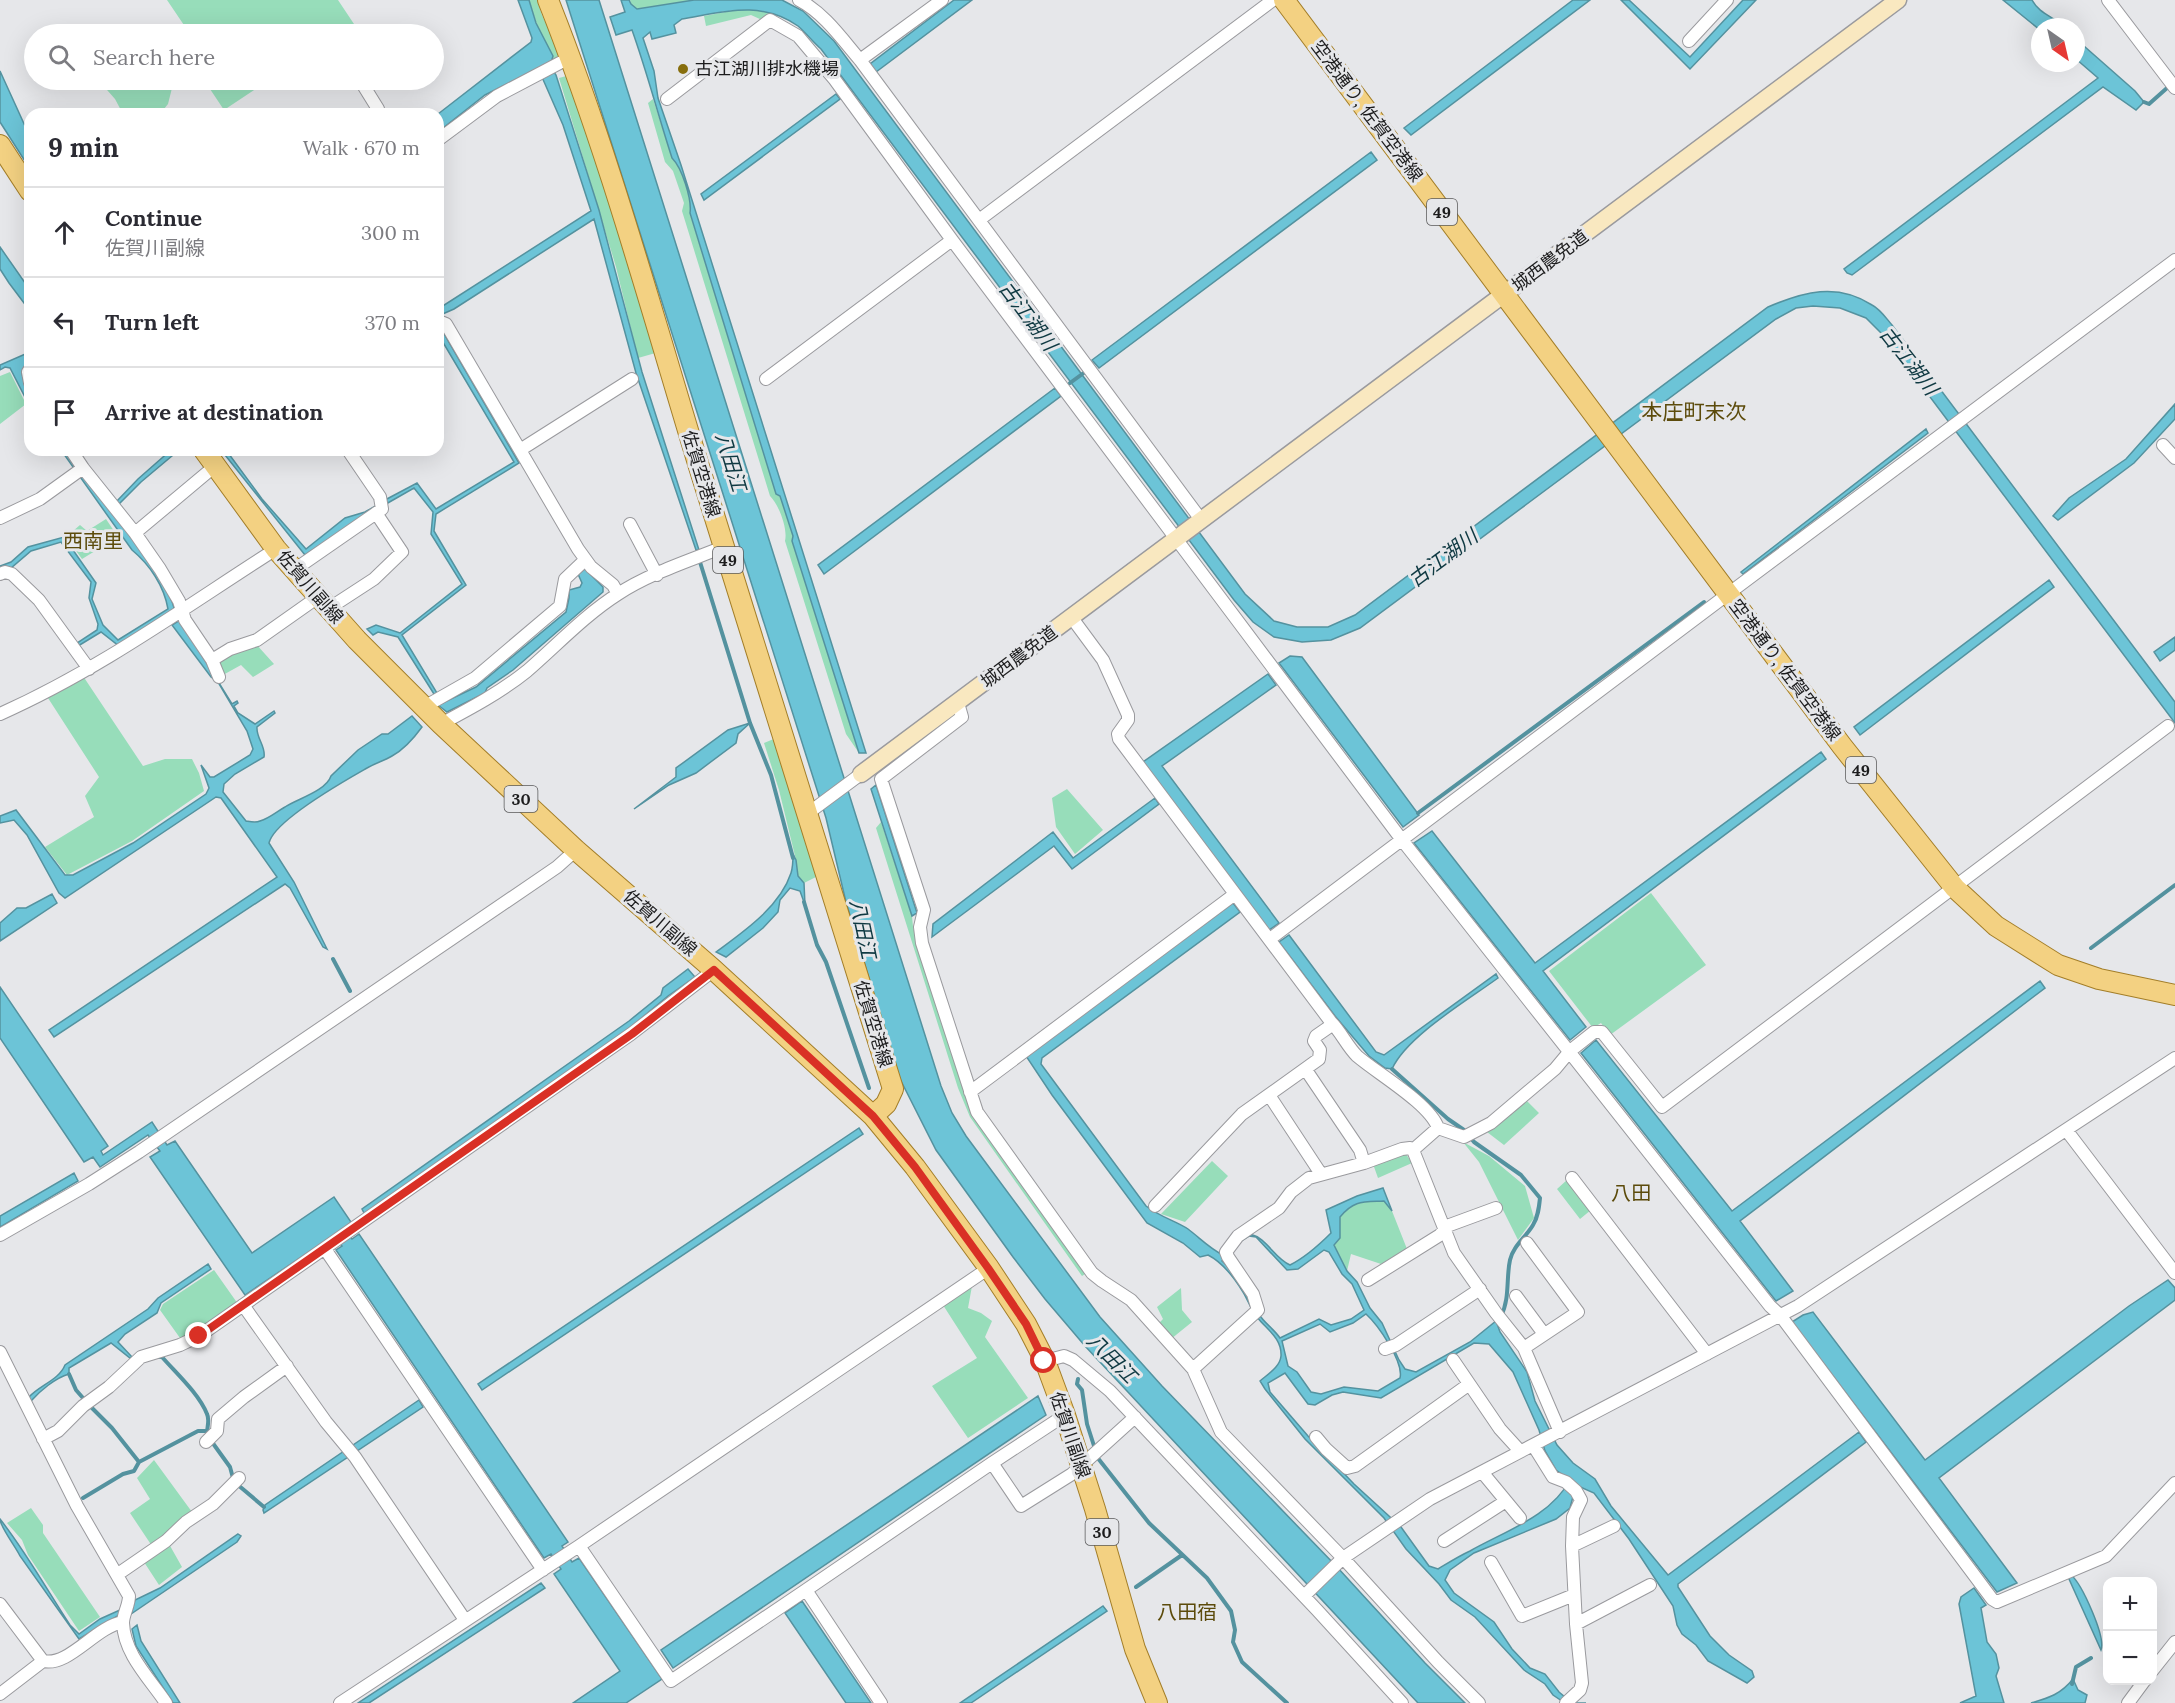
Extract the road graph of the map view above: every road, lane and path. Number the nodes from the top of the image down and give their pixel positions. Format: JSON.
{"nodes":[{"id":1,"x":548,"y":0,"type":"edge"},
{"id":2,"x":799,"y":0,"type":"edge"},
{"id":3,"x":942,"y":0,"type":"edge"},
{"id":4,"x":1273,"y":0,"type":"edge"},
{"id":5,"x":1284,"y":0,"type":"edge"},
{"id":6,"x":1727,"y":0,"type":"edge"},
{"id":7,"x":1898,"y":0,"type":"edge"},
{"id":8,"x":2108,"y":0,"type":"edge"},
{"id":9,"x":1689,"y":41,"type":"dead end"},
{"id":10,"x":860,"y":60,"type":"junction"},
{"id":11,"x":563,"y":61,"type":"junction"},
{"id":12,"x":2175,"y":88,"type":"edge"},
{"id":13,"x":366,"y":90,"type":"edge"},
{"id":14,"x":667,"y":99,"type":"dead end"},
{"id":15,"x":377,"y":108,"type":"edge"},
{"id":16,"x":444,"y":136,"type":"edge"},
{"id":17,"x":0,"y":146,"type":"edge"},
{"id":18,"x":24,"y":182,"type":"edge"},
{"id":19,"x":979,"y":220,"type":"junction"},
{"id":20,"x":952,"y":240,"type":"junction"},
{"id":21,"x":2175,"y":260,"type":"edge"},
{"id":22,"x":1504,"y":296,"type":"junction"},
{"id":23,"x":444,"y":323,"type":"edge"},
{"id":24,"x":632,"y":379,"type":"dead end"},
{"id":25,"x":766,"y":379,"type":"dead end"},
{"id":26,"x":2163,"y":445,"type":"dead end"},
{"id":27,"x":520,"y":450,"type":"junction"},
{"id":28,"x":73,"y":456,"type":"edge"},
{"id":29,"x":208,"y":456,"type":"edge"},
{"id":30,"x":352,"y":456,"type":"edge"},
{"id":31,"x":2175,"y":458,"type":"edge"},
{"id":32,"x":215,"y":466,"type":"junction"},
{"id":33,"x":78,"y":471,"type":"junction"},
{"id":34,"x":376,"y":513,"type":"junction"},
{"id":35,"x":0,"y":518,"type":"edge"},
{"id":36,"x":1202,"y":521,"type":"junction"},
{"id":37,"x":630,"y":524,"type":"dead end"},
{"id":38,"x":135,"y":533,"type":"junction"},
{"id":39,"x":1177,"y":540,"type":"junction"},
{"id":40,"x":723,"y":547,"type":"junction"},
{"id":41,"x":276,"y":549,"type":"junction"},
{"id":42,"x":585,"y":560,"type":"junction"},
{"id":43,"x":294,"y":570,"type":"junction"},
{"id":44,"x":0,"y":573,"type":"edge"},
{"id":45,"x":657,"y":575,"type":"junction"},
{"id":46,"x":618,"y":594,"type":"junction"},
{"id":47,"x":1728,"y":594,"type":"junction"},
{"id":48,"x":323,"y":603,"type":"junction"},
{"id":49,"x":183,"y":611,"type":"junction"},
{"id":50,"x":1072,"y":618,"type":"junction"},
{"id":51,"x":212,"y":660,"type":"junction"},
{"id":52,"x":89,"y":669,"type":"junction"},
{"id":53,"x":219,"y":676,"type":"dead end"},
{"id":54,"x":958,"y":703,"type":"junction"},
{"id":55,"x":424,"y":707,"type":"junction"},
{"id":56,"x":0,"y":714,"type":"edge"},
{"id":57,"x":441,"y":724,"type":"junction"},
{"id":58,"x":2168,"y":726,"type":"dead end"},
{"id":59,"x":861,"y":774,"type":"joint"},
{"id":60,"x":807,"y":814,"type":"junction"},
{"id":61,"x":1402,"y":840,"type":"junction"},
{"id":62,"x":576,"y":850,"type":"junction"},
{"id":63,"x":1955,"y":888,"type":"junction"},
{"id":64,"x":1235,"y":894,"type":"junction"},
{"id":65,"x":1270,"y":939,"type":"junction"},
{"id":66,"x":714,"y":970,"type":"junction"},
{"id":67,"x":2175,"y":995,"type":"edge"},
{"id":68,"x":1330,"y":1022,"type":"junction"},
{"id":69,"x":1570,"y":1051,"type":"junction"},
{"id":70,"x":2175,"y":1058,"type":"edge"},
{"id":71,"x":1306,"y":1070,"type":"junction"},
{"id":72,"x":970,"y":1092,"type":"junction"},
{"id":73,"x":1269,"y":1095,"type":"junction"},
{"id":74,"x":873,"y":1116,"type":"junction"},
{"id":75,"x":1438,"y":1128,"type":"junction"},
{"id":76,"x":2067,"y":1131,"type":"junction"},
{"id":77,"x":1413,"y":1150,"type":"junction"},
{"id":78,"x":1364,"y":1163,"type":"junction"},
{"id":79,"x":1321,"y":1174,"type":"junction"},
{"id":80,"x":1572,"y":1178,"type":"dead end"},
{"id":81,"x":1155,"y":1206,"type":"dead end"},
{"id":82,"x":1496,"y":1208,"type":"dead end"},
{"id":83,"x":1444,"y":1231,"type":"junction"},
{"id":84,"x":0,"y":1235,"type":"edge"},
{"id":85,"x":1527,"y":1244,"type":"dead end"},
{"id":86,"x":330,"y":1245,"type":"junction"},
{"id":87,"x":988,"y":1268,"type":"junction"},
{"id":88,"x":2175,"y":1274,"type":"edge"},
{"id":89,"x":1368,"y":1280,"type":"dead end"},
{"id":90,"x":1480,"y":1289,"type":"junction"},
{"id":91,"x":1516,"y":1296,"type":"dead end"},
{"id":92,"x":243,"y":1305,"type":"junction"},
{"id":93,"x":1780,"y":1315,"type":"junction"},
{"id":94,"x":1544,"y":1334,"type":"junction"},
{"id":95,"x":1391,"y":1347,"type":"dead end"},
{"id":96,"x":1524,"y":1348,"type":"junction"},
{"id":97,"x":0,"y":1352,"type":"edge"},
{"id":98,"x":1707,"y":1354,"type":"junction"},
{"id":99,"x":1453,"y":1360,"type":"dead end"},
{"id":100,"x":1044,"y":1361,"type":"junction"},
{"id":101,"x":287,"y":1366,"type":"junction"},
{"id":102,"x":1193,"y":1369,"type":"junction"},
{"id":103,"x":4,"y":1370,"type":"edge"},
{"id":104,"x":1468,"y":1385,"type":"junction"},
{"id":105,"x":1065,"y":1415,"type":"junction"},
{"id":106,"x":1135,"y":1417,"type":"junction"},
{"id":107,"x":1558,"y":1433,"type":"junction"},
{"id":108,"x":1316,"y":1437,"type":"dead end"},
{"id":109,"x":43,"y":1439,"type":"junction"},
{"id":110,"x":206,"y":1442,"type":"dead end"},
{"id":111,"x":1536,"y":1444,"type":"junction"},
{"id":112,"x":1520,"y":1451,"type":"junction"},
{"id":113,"x":1090,"y":1458,"type":"junction"},
{"id":114,"x":992,"y":1463,"type":"junction"},
{"id":115,"x":1482,"y":1472,"type":"junction"},
{"id":116,"x":239,"y":1478,"type":"dead end"},
{"id":117,"x":2175,"y":1483,"type":"edge"},
{"id":118,"x":1506,"y":1501,"type":"junction"},
{"id":119,"x":1520,"y":1518,"type":"dead end"},
{"id":120,"x":1614,"y":1526,"type":"dead end"},
{"id":121,"x":1444,"y":1541,"type":"dead end"},
{"id":122,"x":1572,"y":1546,"type":"junction"},
{"id":123,"x":574,"y":1549,"type":"junction"},
{"id":124,"x":1343,"y":1558,"type":"junction"},
{"id":125,"x":1491,"y":1562,"type":"dead end"},
{"id":126,"x":548,"y":1566,"type":"junction"},
{"id":127,"x":118,"y":1574,"type":"junction"},
{"id":128,"x":1650,"y":1585,"type":"dead end"},
{"id":129,"x":806,"y":1590,"type":"junction"},
{"id":130,"x":1574,"y":1595,"type":"junction"},
{"id":131,"x":1304,"y":1596,"type":"junction"},
{"id":132,"x":0,"y":1604,"type":"edge"},
{"id":133,"x":465,"y":1620,"type":"junction"},
{"id":134,"x":123,"y":1622,"type":"junction"},
{"id":135,"x":1575,"y":1624,"type":"junction"},
{"id":136,"x":2175,"y":1642,"type":"edge"},
{"id":137,"x":43,"y":1661,"type":"junction"},
{"id":138,"x":2157,"y":1665,"type":"edge"},
{"id":139,"x":2141,"y":1685,"type":"edge"},
{"id":140,"x":0,"y":1694,"type":"edge"},
{"id":141,"x":1568,"y":1701,"type":"edge"},
{"id":142,"x":166,"y":1703,"type":"edge"},
{"id":143,"x":340,"y":1703,"type":"edge"},
{"id":144,"x":881,"y":1703,"type":"edge"},
{"id":145,"x":1157,"y":1703,"type":"edge"},
{"id":146,"x":1402,"y":1703,"type":"edge"},
{"id":147,"x":1479,"y":1703,"type":"edge"},
{"id":148,"x":2128,"y":1703,"type":"edge"}],
"edges":[{"from":1,"to":11,"type":"main road","name":"佐賀空港線","number":"49"},
{"from":2,"to":10,"type":"street"},
{"from":3,"to":10,"type":"street"},
{"from":4,"to":19,"type":"street"},
{"from":5,"to":22,"type":"main road","name":"空港通り, 佐賀空港線","number":"49"},
{"from":6,"to":9,"type":"street"},
{"from":7,"to":22,"type":"street","name":"城西農免道"},
{"from":8,"to":12,"type":"street"},
{"from":10,"to":19,"type":"street"},
{"from":11,"to":16,"type":"street"},
{"from":11,"to":40,"type":"main road","name":"佐賀空港線","number":"49"},
{"from":13,"to":15,"type":"street"},
{"from":14,"to":20,"type":"street"},
{"from":17,"to":18,"type":"main road"},
{"from":19,"to":36,"type":"street"},
{"from":20,"to":25,"type":"street"},
{"from":20,"to":39,"type":"street"},
{"from":21,"to":47,"type":"street"},
{"from":22,"to":36,"type":"street","name":"城西農免道"},
{"from":22,"to":47,"type":"main road","name":"空港通り, 佐賀空港線","number":"49"},
{"from":23,"to":27,"type":"street"},
{"from":24,"to":27,"type":"street"},
{"from":26,"to":31,"type":"street"},
{"from":27,"to":42,"type":"street"},
{"from":28,"to":33,"type":"street"},
{"from":29,"to":32,"type":"main road","name":"佐賀川副線","number":"30"},
{"from":30,"to":34,"type":"street"},
{"from":32,"to":38,"type":"street"},
{"from":32,"to":41,"type":"main road","name":"佐賀川副線","number":"30"},
{"from":33,"to":35,"type":"street"},
{"from":33,"to":38,"type":"street"},
{"from":34,"to":43,"type":"street"},
{"from":34,"to":48,"type":"street"},
{"from":36,"to":39,"type":"street","name":"城西農免道"},
{"from":37,"to":45,"type":"street"},
{"from":38,"to":49,"type":"street"},
{"from":39,"to":50,"type":"street","name":"城西農免道"},
{"from":39,"to":61,"type":"street"},
{"from":40,"to":45,"type":"street"},
{"from":40,"to":60,"type":"main road","name":"佐賀空港線","number":"49"},
{"from":41,"to":43,"type":"main road","name":"佐賀川副線","number":"30"},
{"from":41,"to":49,"type":"street"},
{"from":42,"to":46,"type":"street"},
{"from":42,"to":55,"type":"street"},
{"from":43,"to":48,"type":"main road","name":"佐賀川副線","number":"30"},
{"from":44,"to":52,"type":"street"},
{"from":45,"to":46,"type":"street"},
{"from":46,"to":57,"type":"street"},
{"from":47,"to":61,"type":"street"},
{"from":47,"to":63,"type":"main road","name":"空港通り, 佐賀空港線","number":"49"},
{"from":48,"to":51,"type":"street"},
{"from":48,"to":55,"type":"main road","name":"佐賀川副線","number":"30"},
{"from":49,"to":51,"type":"street"},
{"from":49,"to":52,"type":"street"},
{"from":50,"to":54,"type":"street","name":"城西農免道"},
{"from":50,"to":64,"type":"street"},
{"from":51,"to":53,"type":"street"},
{"from":52,"to":56,"type":"street"},
{"from":54,"to":59,"type":"street","name":"城西農免道"},
{"from":54,"to":72,"type":"street"},
{"from":55,"to":57,"type":"main road","name":"佐賀川副線","number":"30"},
{"from":57,"to":62,"type":"main road","name":"佐賀川副線","number":"30"},
{"from":58,"to":63,"type":"street"},
{"from":59,"to":60,"type":"street"},
{"from":60,"to":74,"type":"main road","name":"佐賀空港線","number":"49"},
{"from":61,"to":65,"type":"street"},
{"from":61,"to":69,"type":"street"},
{"from":62,"to":66,"type":"main road","name":"佐賀川副線","number":"30"},
{"from":62,"to":84,"type":"street"},
{"from":63,"to":67,"type":"main road","name":"空港通り, 佐賀空港線","number":"49"},
{"from":63,"to":69,"type":"street"},
{"from":64,"to":65,"type":"street"},
{"from":64,"to":72,"type":"street"},
{"from":65,"to":68,"type":"street"},
{"from":66,"to":74,"type":"main road","name":"佐賀川副線","number":"30"},
{"from":66,"to":86,"type":"street"},
{"from":68,"to":71,"type":"street"},
{"from":68,"to":75,"type":"street"},
{"from":69,"to":75,"type":"street"},
{"from":69,"to":93,"type":"street"},
{"from":70,"to":76,"type":"street"},
{"from":71,"to":73,"type":"street"},
{"from":71,"to":78,"type":"street"},
{"from":72,"to":102,"type":"street"},
{"from":73,"to":79,"type":"street"},
{"from":73,"to":81,"type":"street"},
{"from":74,"to":87,"type":"main road","name":"佐賀川副線","number":"30"},
{"from":75,"to":77,"type":"street"},
{"from":76,"to":88,"type":"street"},
{"from":76,"to":93,"type":"street"},
{"from":77,"to":78,"type":"street"},
{"from":77,"to":83,"type":"street"},
{"from":78,"to":79,"type":"street"},
{"from":79,"to":102,"type":"street"},
{"from":80,"to":98,"type":"street"},
{"from":82,"to":83,"type":"street"},
{"from":83,"to":89,"type":"street"},
{"from":83,"to":90,"type":"street"},
{"from":85,"to":94,"type":"street"},
{"from":86,"to":92,"type":"street"},
{"from":86,"to":126,"type":"street"},
{"from":87,"to":100,"type":"main road","name":"佐賀川副線","number":"30"},
{"from":87,"to":123,"type":"street"},
{"from":90,"to":95,"type":"street"},
{"from":90,"to":96,"type":"street"},
{"from":91,"to":94,"type":"street"},
{"from":92,"to":101,"type":"street"},
{"from":92,"to":109,"type":"street"},
{"from":93,"to":98,"type":"street"},
{"from":93,"to":117,"type":"street"},
{"from":94,"to":96,"type":"street"},
{"from":96,"to":107,"type":"street"},
{"from":97,"to":103,"type":"street"},
{"from":98,"to":107,"type":"street"},
{"from":99,"to":104,"type":"street"},
{"from":100,"to":105,"type":"main road","name":"佐賀川副線","number":"30"},
{"from":100,"to":106,"type":"street"},
{"from":101,"to":110,"type":"street"},
{"from":101,"to":133,"type":"street"},
{"from":102,"to":124,"type":"street"},
{"from":103,"to":109,"type":"street"},
{"from":104,"to":108,"type":"street"},
{"from":104,"to":112,"type":"street"},
{"from":105,"to":113,"type":"main road","name":"佐賀川副線","number":"30"},
{"from":105,"to":114,"type":"street"},
{"from":106,"to":113,"type":"street"},
{"from":106,"to":131,"type":"street"},
{"from":107,"to":111,"type":"street"},
{"from":109,"to":127,"type":"street"},
{"from":111,"to":112,"type":"street"},
{"from":111,"to":122,"type":"street"},
{"from":112,"to":115,"type":"street"},
{"from":113,"to":114,"type":"street"},
{"from":113,"to":145,"type":"main road","name":"佐賀川副線","number":"30"},
{"from":114,"to":129,"type":"street"},
{"from":115,"to":118,"type":"street"},
{"from":115,"to":124,"type":"street"},
{"from":116,"to":127,"type":"street"},
{"from":118,"to":119,"type":"street"},
{"from":118,"to":121,"type":"street"},
{"from":120,"to":122,"type":"street"},
{"from":122,"to":130,"type":"street"},
{"from":123,"to":126,"type":"street"},
{"from":123,"to":129,"type":"street"},
{"from":124,"to":131,"type":"street"},
{"from":124,"to":147,"type":"street"},
{"from":125,"to":130,"type":"street"},
{"from":126,"to":133,"type":"street"},
{"from":127,"to":134,"type":"street"},
{"from":128,"to":135,"type":"street"},
{"from":129,"to":144,"type":"street"},
{"from":130,"to":135,"type":"street"},
{"from":131,"to":146,"type":"street"},
{"from":132,"to":137,"type":"street"},
{"from":133,"to":143,"type":"street"},
{"from":134,"to":137,"type":"street"},
{"from":134,"to":142,"type":"street"},
{"from":135,"to":141,"type":"street"},
{"from":136,"to":138,"type":"street"},
{"from":137,"to":140,"type":"street"},
{"from":139,"to":148,"type":"street"}]}
